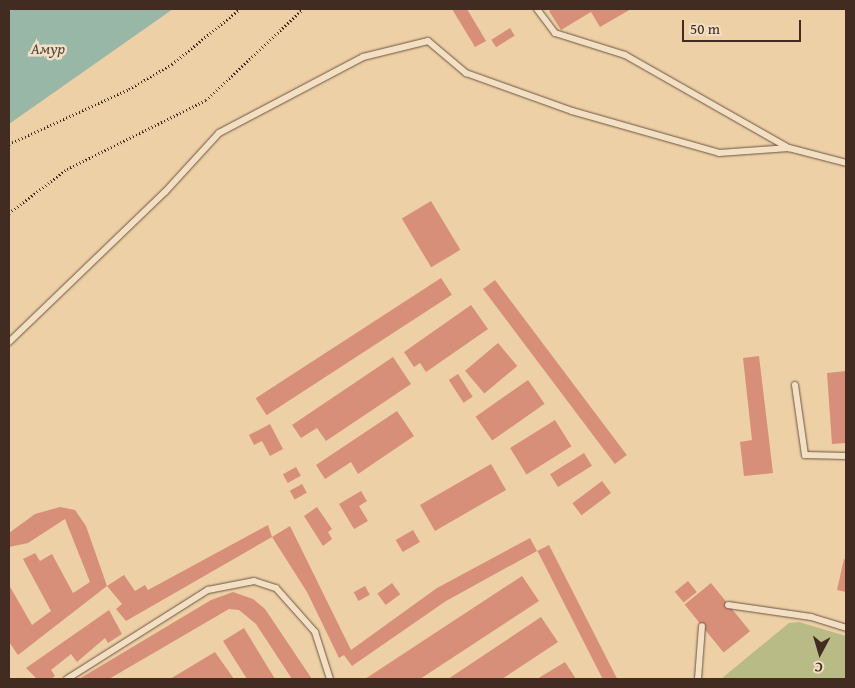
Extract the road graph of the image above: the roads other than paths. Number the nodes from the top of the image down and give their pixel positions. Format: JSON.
{"nodes":[{"id":1,"x":537,"y":9,"type":"edge"},
{"id":2,"x":789,"y":148,"type":"junction"},
{"id":3,"x":846,"y":163,"type":"edge"},
{"id":4,"x":9,"y":342,"type":"edge"},
{"id":5,"x":795,"y":385,"type":"dead end"},
{"id":6,"x":846,"y":456,"type":"edge"},
{"id":7,"x":728,"y":605,"type":"dead end"},
{"id":8,"x":702,"y":626,"type":"dead end"},
{"id":9,"x":846,"y":628,"type":"edge"},
{"id":10,"x":67,"y":679,"type":"edge"},
{"id":11,"x":330,"y":679,"type":"edge"},
{"id":12,"x":698,"y":679,"type":"edge"}],
"edges":[{"from":1,"to":2,"type":"lane"},
{"from":2,"to":3,"type":"lane"},
{"from":2,"to":4,"type":"lane"},
{"from":5,"to":6,"type":"lane"},
{"from":7,"to":9,"type":"lane"},
{"from":8,"to":12,"type":"lane"},
{"from":10,"to":11,"type":"lane"}]}
